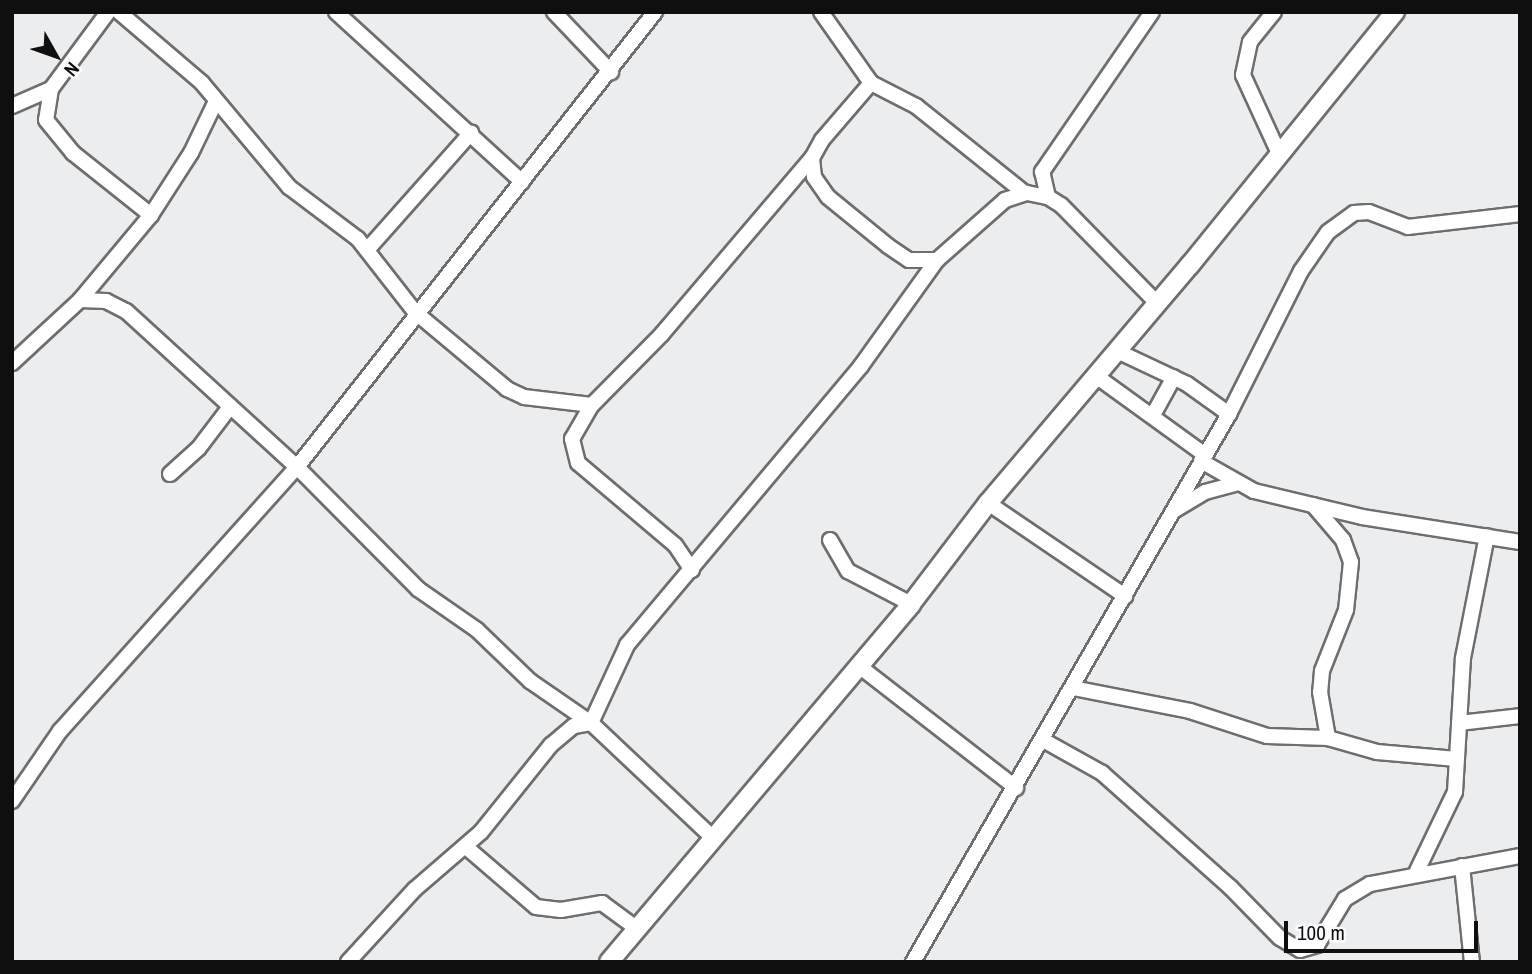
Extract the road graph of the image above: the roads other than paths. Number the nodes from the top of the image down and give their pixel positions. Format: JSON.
{"nodes":[{"id":1,"x":108,"y":12,"type":"edge"},
{"id":2,"x":119,"y":12,"type":"edge"},
{"id":3,"x":336,"y":12,"type":"edge"},
{"id":4,"x":554,"y":12,"type":"edge"},
{"id":5,"x":655,"y":12,"type":"edge"},
{"id":6,"x":821,"y":12,"type":"edge"},
{"id":7,"x":1152,"y":12,"type":"edge"},
{"id":8,"x":1274,"y":12,"type":"edge"},
{"id":9,"x":1395,"y":12,"type":"edge"},
{"id":10,"x":611,"y":72,"type":"junction"},
{"id":11,"x":871,"y":83,"type":"junction"},
{"id":12,"x":51,"y":89,"type":"junction"},
{"id":13,"x":216,"y":101,"type":"junction"},
{"id":14,"x":12,"y":106,"type":"edge"},
{"id":15,"x":471,"y":133,"type":"junction"},
{"id":16,"x":1280,"y":156,"type":"junction"},
{"id":17,"x":812,"y":158,"type":"junction"},
{"id":18,"x":1042,"y":172,"type":"junction"},
{"id":19,"x":522,"y":182,"type":"junction"},
{"id":20,"x":1020,"y":193,"type":"junction"},
{"id":21,"x":1048,"y":197,"type":"junction"},
{"id":22,"x":1520,"y":214,"type":"edge"},
{"id":23,"x":151,"y":215,"type":"junction"},
{"id":24,"x":367,"y":250,"type":"junction"},
{"id":25,"x":909,"y":260,"type":"junction"},
{"id":26,"x":937,"y":260,"type":"junction"},
{"id":27,"x":913,"y":289,"type":"junction"},
{"id":28,"x":80,"y":300,"type":"junction"},
{"id":29,"x":1157,"y":304,"type":"junction"},
{"id":30,"x":415,"y":312,"type":"junction"},
{"id":31,"x":1117,"y":351,"type":"junction"},
{"id":32,"x":12,"y":363,"type":"edge"},
{"id":33,"x":1096,"y":376,"type":"junction"},
{"id":34,"x":1174,"y":377,"type":"junction"},
{"id":35,"x":592,"y":404,"type":"junction"},
{"id":36,"x":230,"y":407,"type":"junction"},
{"id":37,"x":1229,"y":414,"type":"junction"},
{"id":38,"x":1153,"y":415,"type":"junction"},
{"id":39,"x":1203,"y":458,"type":"junction"},
{"id":40,"x":297,"y":467,"type":"junction"},
{"id":41,"x":170,"y":474,"type":"dead end"},
{"id":42,"x":1235,"y":484,"type":"junction"},
{"id":43,"x":988,"y":503,"type":"junction"},
{"id":44,"x":1313,"y":505,"type":"junction"},
{"id":45,"x":1173,"y":511,"type":"junction"},
{"id":46,"x":1487,"y":536,"type":"junction"},
{"id":47,"x":830,"y":540,"type":"dead end"},
{"id":48,"x":1520,"y":542,"type":"edge"},
{"id":49,"x":692,"y":570,"type":"junction"},
{"id":50,"x":1125,"y":596,"type":"junction"},
{"id":51,"x":911,"y":604,"type":"junction"},
{"id":52,"x":859,"y":666,"type":"junction"},
{"id":53,"x":1073,"y":688,"type":"junction"},
{"id":54,"x":1520,"y":716,"type":"edge"},
{"id":55,"x":591,"y":723,"type":"junction"},
{"id":56,"x":1459,"y":723,"type":"junction"},
{"id":57,"x":1328,"y":738,"type":"junction"},
{"id":58,"x":1043,"y":740,"type":"junction"},
{"id":59,"x":1457,"y":759,"type":"junction"},
{"id":60,"x":1016,"y":788,"type":"junction"},
{"id":61,"x":12,"y":802,"type":"edge"},
{"id":62,"x":712,"y":837,"type":"junction"},
{"id":63,"x":466,"y":847,"type":"junction"},
{"id":64,"x":1520,"y":856,"type":"edge"},
{"id":65,"x":1462,"y":866,"type":"junction"},
{"id":66,"x":1415,"y":875,"type":"junction"},
{"id":67,"x":636,"y":929,"type":"junction"},
{"id":68,"x":348,"y":962,"type":"edge"},
{"id":69,"x":610,"y":962,"type":"edge"},
{"id":70,"x":913,"y":962,"type":"edge"},
{"id":71,"x":1472,"y":962,"type":"edge"}],
"edges":[{"from":1,"to":12,"type":"street"},
{"from":2,"to":13,"type":"street"},
{"from":3,"to":15,"type":"street"},
{"from":4,"to":10,"type":"street"},
{"from":5,"to":10,"type":"street"},
{"from":6,"to":11,"type":"street"},
{"from":7,"to":18,"type":"street"},
{"from":8,"to":16,"type":"street"},
{"from":9,"to":16,"type":"street"},
{"from":10,"to":19,"type":"street"},
{"from":11,"to":17,"type":"street"},
{"from":11,"to":20,"type":"street"},
{"from":12,"to":14,"type":"street"},
{"from":12,"to":23,"type":"street"},
{"from":13,"to":23,"type":"street"},
{"from":13,"to":24,"type":"street"},
{"from":15,"to":19,"type":"street"},
{"from":15,"to":24,"type":"street"},
{"from":16,"to":29,"type":"street"},
{"from":17,"to":25,"type":"street"},
{"from":17,"to":35,"type":"street"},
{"from":18,"to":20,"type":"street"},
{"from":18,"to":21,"type":"street"},
{"from":19,"to":30,"type":"street"},
{"from":20,"to":21,"type":"street"},
{"from":20,"to":26,"type":"street"},
{"from":21,"to":29,"type":"street"},
{"from":22,"to":37,"type":"street"},
{"from":23,"to":28,"type":"street"},
{"from":24,"to":30,"type":"street"},
{"from":25,"to":26,"type":"street"},
{"from":25,"to":27,"type":"street"},
{"from":26,"to":27,"type":"street"},
{"from":27,"to":49,"type":"street"},
{"from":28,"to":32,"type":"street"},
{"from":28,"to":36,"type":"street"},
{"from":29,"to":31,"type":"street"},
{"from":30,"to":35,"type":"street"},
{"from":30,"to":40,"type":"street"},
{"from":31,"to":33,"type":"street"},
{"from":31,"to":34,"type":"street"},
{"from":33,"to":38,"type":"street"},
{"from":33,"to":43,"type":"street"},
{"from":34,"to":37,"type":"street"},
{"from":34,"to":38,"type":"street"},
{"from":35,"to":49,"type":"street"},
{"from":36,"to":40,"type":"street"},
{"from":36,"to":41,"type":"street"},
{"from":37,"to":39,"type":"street"},
{"from":38,"to":39,"type":"street"},
{"from":39,"to":42,"type":"street"},
{"from":39,"to":45,"type":"street"},
{"from":40,"to":55,"type":"street"},
{"from":40,"to":61,"type":"street"},
{"from":42,"to":44,"type":"street"},
{"from":42,"to":45,"type":"street"},
{"from":43,"to":50,"type":"street"},
{"from":43,"to":51,"type":"street"},
{"from":44,"to":46,"type":"street"},
{"from":44,"to":57,"type":"street"},
{"from":45,"to":50,"type":"street"},
{"from":46,"to":48,"type":"street"},
{"from":46,"to":56,"type":"street"},
{"from":47,"to":51,"type":"street"},
{"from":49,"to":55,"type":"street"},
{"from":50,"to":53,"type":"street"},
{"from":51,"to":52,"type":"street"},
{"from":52,"to":60,"type":"street"},
{"from":52,"to":62,"type":"street"},
{"from":53,"to":57,"type":"street"},
{"from":53,"to":58,"type":"street"},
{"from":54,"to":56,"type":"street"},
{"from":55,"to":62,"type":"street"},
{"from":55,"to":63,"type":"street"},
{"from":56,"to":59,"type":"street"},
{"from":57,"to":59,"type":"street"},
{"from":58,"to":60,"type":"street"},
{"from":58,"to":66,"type":"street"},
{"from":59,"to":66,"type":"street"},
{"from":60,"to":70,"type":"street"},
{"from":62,"to":67,"type":"street"},
{"from":63,"to":67,"type":"street"},
{"from":63,"to":68,"type":"street"},
{"from":64,"to":65,"type":"street"},
{"from":65,"to":66,"type":"street"},
{"from":65,"to":71,"type":"street"},
{"from":67,"to":69,"type":"street"}]}
